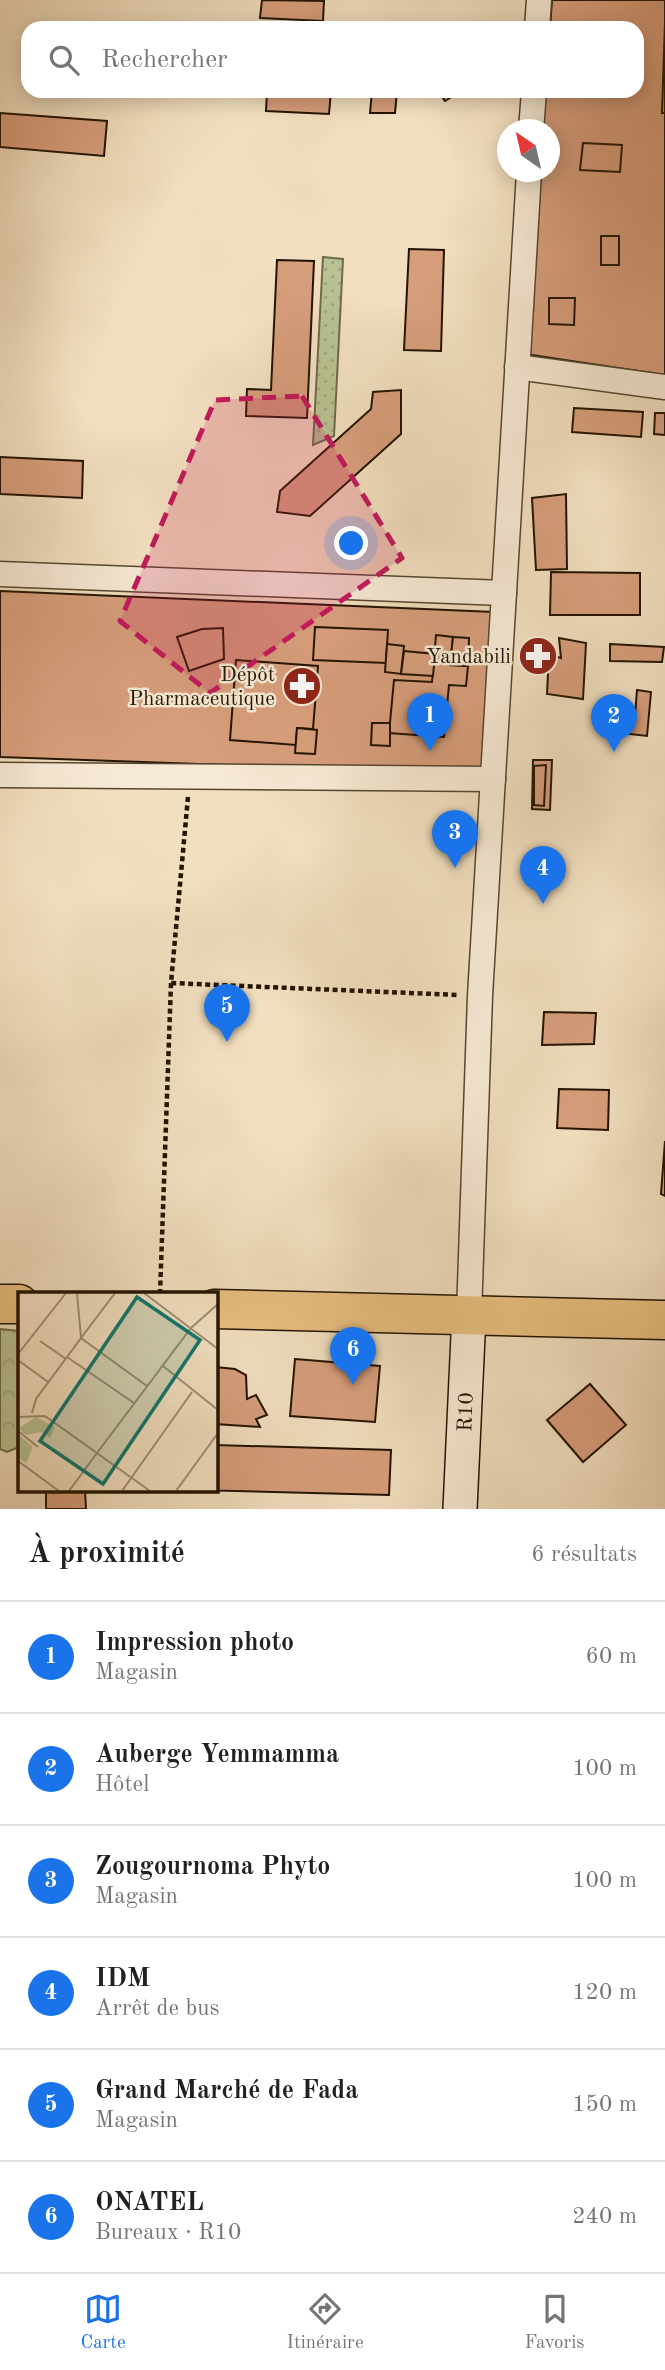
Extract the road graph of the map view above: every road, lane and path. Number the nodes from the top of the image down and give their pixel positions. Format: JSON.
{"nodes":[{"id":1,"x":539,"y":0,"type":"edge"},
{"id":2,"x":538,"y":21,"type":"edge"},
{"id":3,"x":533,"y":98,"type":"edge"},
{"id":4,"x":532,"y":119,"type":"edge"},
{"id":5,"x":528,"y":182,"type":"edge"},
{"id":6,"x":517,"y":367,"type":"junction"},
{"id":7,"x":665,"y":387,"type":"edge"},
{"id":8,"x":0,"y":574,"type":"edge"},
{"id":9,"x":504,"y":593,"type":"junction"},
{"id":10,"x":0,"y":775,"type":"edge"},
{"id":11,"x":190,"y":779,"type":"junction"},
{"id":12,"x":493,"y":779,"type":"junction"},
{"id":13,"x":171,"y":983,"type":"junction"},
{"id":14,"x":480,"y":996,"type":"junction"},
{"id":15,"x":160,"y":1292,"type":"edge"},
{"id":16,"x":0,"y":1304,"type":"edge"},
{"id":17,"x":18,"y":1304,"type":"edge"},
{"id":18,"x":217,"y":1309,"type":"edge"},
{"id":19,"x":469,"y":1314,"type":"junction"},
{"id":20,"x":665,"y":1321,"type":"edge"},
{"id":21,"x":460,"y":1509,"type":"edge"}],
"edges":[{"from":1,"to":2,"type":"street"},
{"from":3,"to":4,"type":"street"},
{"from":5,"to":6,"type":"street"},
{"from":6,"to":7,"type":"street"},
{"from":6,"to":9,"type":"street"},
{"from":8,"to":9,"type":"street"},
{"from":9,"to":12,"type":"street"},
{"from":10,"to":11,"type":"street"},
{"from":11,"to":12,"type":"street"},
{"from":11,"to":13,"type":"path"},
{"from":12,"to":14,"type":"street"},
{"from":13,"to":14,"type":"path"},
{"from":13,"to":15,"type":"path"},
{"from":14,"to":19,"type":"street"},
{"from":16,"to":17,"type":"highway"},
{"from":18,"to":19,"type":"highway"},
{"from":19,"to":20,"type":"highway"},
{"from":19,"to":21,"type":"main road","name":"R10"}]}
